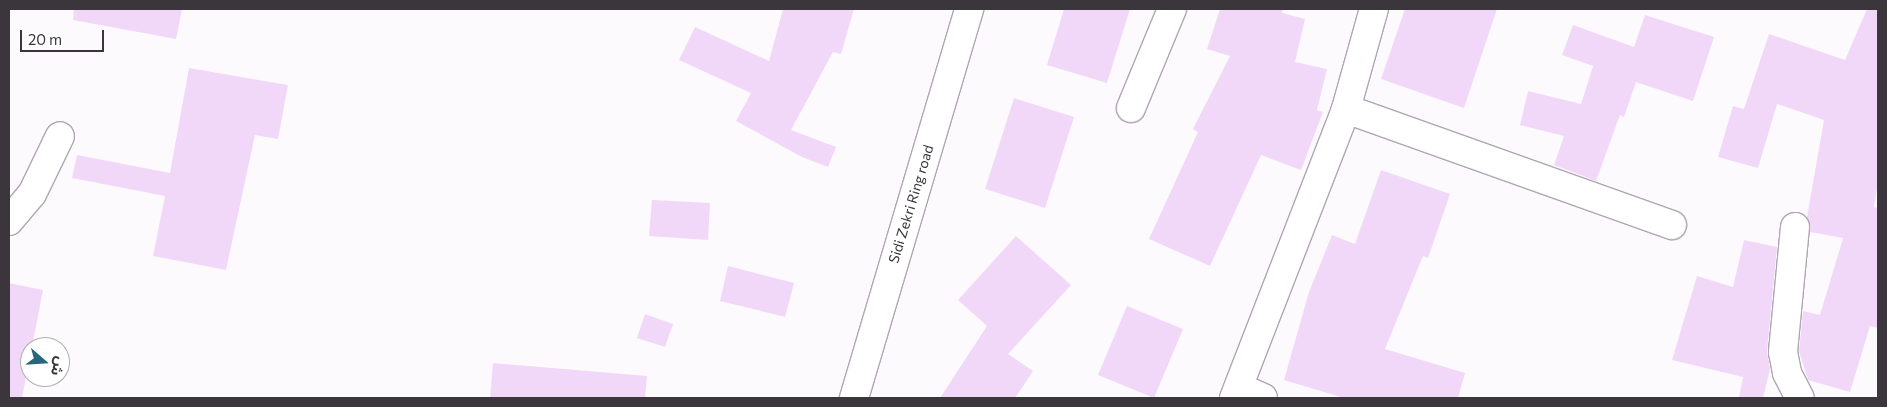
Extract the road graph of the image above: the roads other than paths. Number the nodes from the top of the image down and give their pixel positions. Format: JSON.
{"nodes":[{"id":1,"x":969,"y":9,"type":"edge"},
{"id":2,"x":1172,"y":9,"type":"edge"},
{"id":3,"x":1374,"y":9,"type":"edge"},
{"id":4,"x":1130,"y":108,"type":"dead end"},
{"id":5,"x":1346,"y":109,"type":"junction"},
{"id":6,"x":60,"y":136,"type":"dead end"},
{"id":7,"x":9,"y":221,"type":"edge"},
{"id":8,"x":1672,"y":225,"type":"dead end"},
{"id":9,"x":1795,"y":227,"type":"dead end"},
{"id":10,"x":1246,"y":395,"type":"edge"},
{"id":11,"x":854,"y":398,"type":"edge"},
{"id":12,"x":1800,"y":398,"type":"edge"}],
"edges":[{"from":1,"to":11,"type":"street","name":"Sidi Zekri Ring road"},
{"from":2,"to":4,"type":"street"},
{"from":3,"to":5,"type":"street"},
{"from":5,"to":8,"type":"street"},
{"from":5,"to":10,"type":"street"},
{"from":6,"to":7,"type":"street"},
{"from":9,"to":12,"type":"street"}]}
